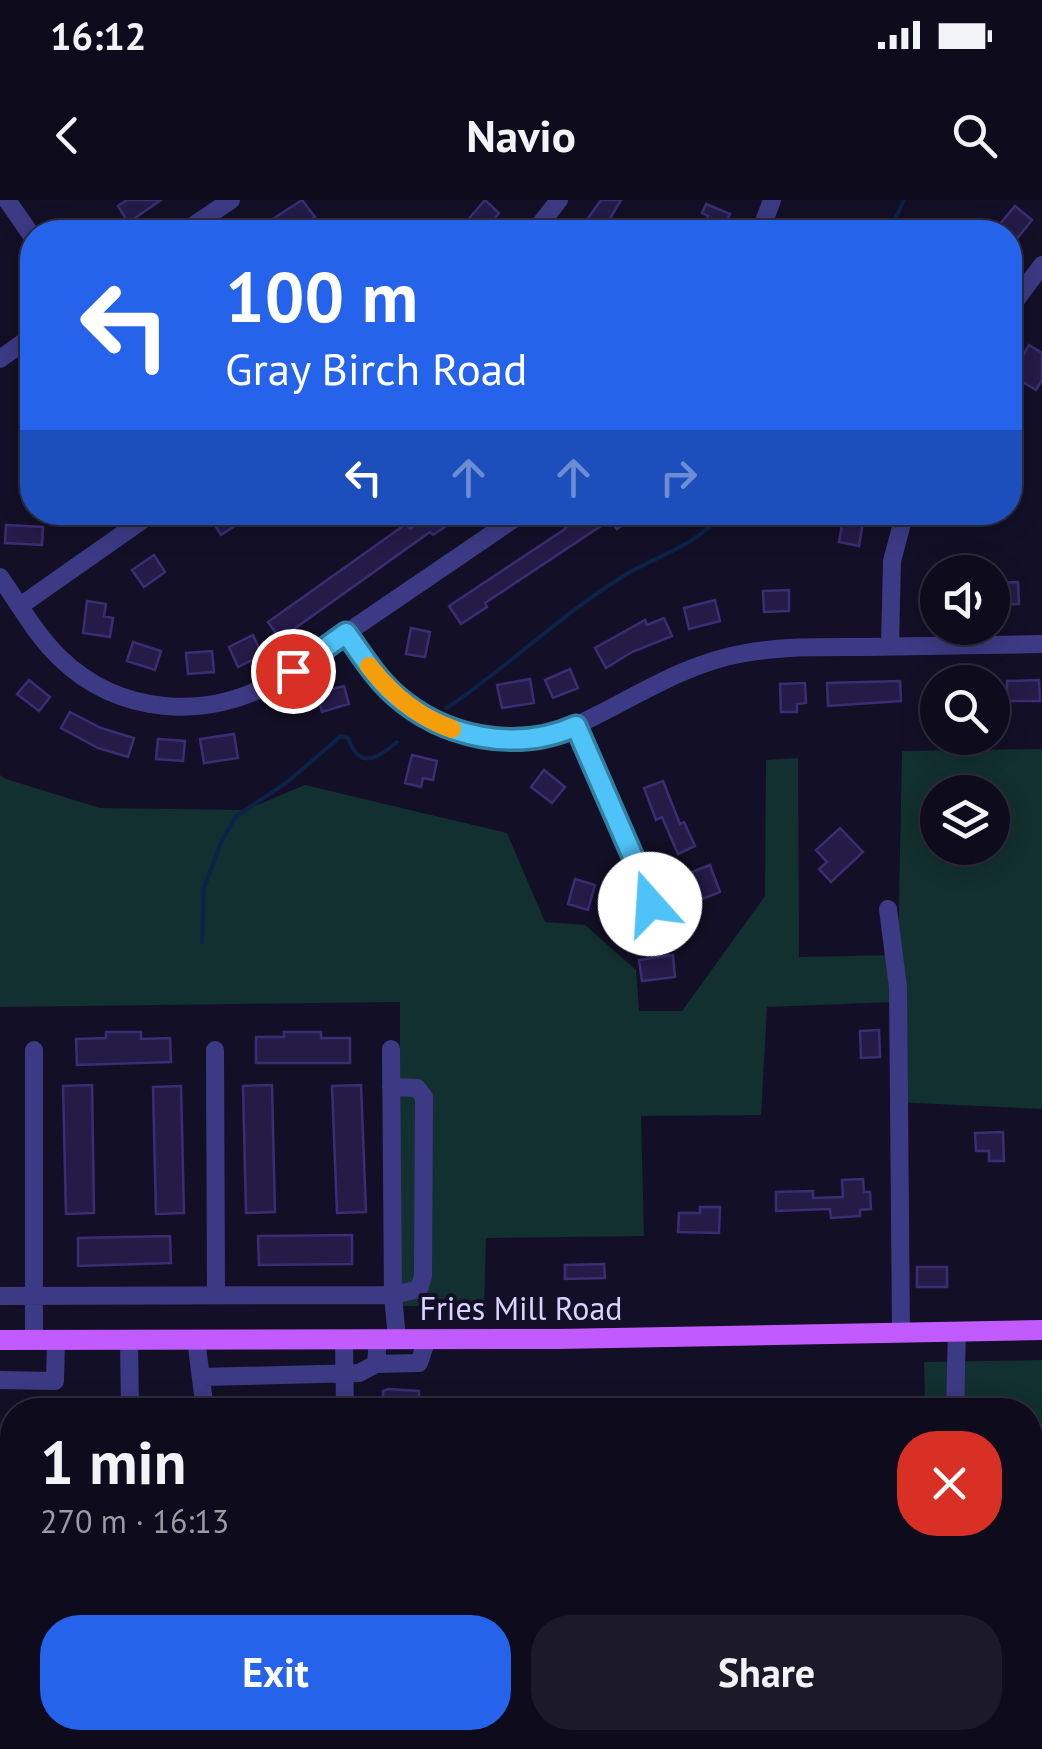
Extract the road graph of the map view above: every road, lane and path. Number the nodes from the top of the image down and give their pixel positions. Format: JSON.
{"nodes":[{"id":1,"x":231,"y":200,"type":"edge"},
{"id":2,"x":202,"y":220,"type":"edge"},
{"id":3,"x":1042,"y":265,"type":"edge"},
{"id":4,"x":1022,"y":292,"type":"edge"},
{"id":5,"x":135,"y":525,"type":"edge"},
{"id":6,"x":505,"y":525,"type":"edge"},
{"id":7,"x":902,"y":525,"type":"edge"},
{"id":8,"x":0,"y":577,"type":"edge"},
{"id":9,"x":20,"y":606,"type":"junction"},
{"id":10,"x":346,"y":633,"type":"junction"},
{"id":11,"x":1042,"y":644,"type":"edge"},
{"id":12,"x":890,"y":646,"type":"junction"},
{"id":13,"x":576,"y":726,"type":"junction"},
{"id":14,"x":650,"y":904,"type":"dead end"},
{"id":15,"x":888,"y":908,"type":"dead end"},
{"id":16,"x":391,"y":1049,"type":"dead end"},
{"id":17,"x":34,"y":1050,"type":"dead end"},
{"id":18,"x":215,"y":1050,"type":"dead end"},
{"id":19,"x":392,"y":1087,"type":"junction"},
{"id":20,"x":216,"y":1294,"type":"junction"},
{"id":21,"x":393,"y":1295,"type":"junction"},
{"id":22,"x":0,"y":1296,"type":"edge"},
{"id":23,"x":35,"y":1296,"type":"junction"},
{"id":24,"x":1042,"y":1330,"type":"edge"},
{"id":25,"x":901,"y":1332,"type":"junction"},
{"id":26,"x":957,"y":1332,"type":"junction"},
{"id":27,"x":129,"y":1339,"type":"junction"},
{"id":28,"x":196,"y":1339,"type":"junction"},
{"id":29,"x":344,"y":1339,"type":"junction"},
{"id":30,"x":388,"y":1339,"type":"junction"},
{"id":31,"x":428,"y":1339,"type":"junction"},
{"id":32,"x":0,"y":1340,"type":"edge"},
{"id":33,"x":34,"y":1340,"type":"junction"},
{"id":34,"x":56,"y":1340,"type":"junction"},
{"id":35,"x":376,"y":1364,"type":"junction"},
{"id":36,"x":344,"y":1374,"type":"junction"},
{"id":37,"x":202,"y":1377,"type":"junction"},
{"id":38,"x":0,"y":1380,"type":"edge"},
{"id":39,"x":130,"y":1398,"type":"edge"},
{"id":40,"x":204,"y":1398,"type":"edge"},
{"id":41,"x":345,"y":1398,"type":"edge"},
{"id":42,"x":956,"y":1398,"type":"edge"}],
"edges":[{"from":1,"to":2,"type":"street"},
{"from":3,"to":4,"type":"street"},
{"from":5,"to":9,"type":"street"},
{"from":6,"to":10,"type":"street"},
{"from":7,"to":12,"type":"street"},
{"from":8,"to":9,"type":"street"},
{"from":9,"to":10,"type":"street"},
{"from":10,"to":13,"type":"street"},
{"from":11,"to":12,"type":"street"},
{"from":12,"to":13,"type":"street"},
{"from":13,"to":14,"type":"street"},
{"from":15,"to":25,"type":"street"},
{"from":16,"to":19,"type":"street"},
{"from":17,"to":23,"type":"street"},
{"from":18,"to":20,"type":"street"},
{"from":19,"to":21,"type":"street"},
{"from":19,"to":21,"type":"street"},
{"from":20,"to":21,"type":"street"},
{"from":20,"to":23,"type":"street"},
{"from":21,"to":30,"type":"street"},
{"from":22,"to":23,"type":"street"},
{"from":23,"to":33,"type":"street"},
{"from":24,"to":26,"type":"main road","name":"Fries Mill Road"},
{"from":25,"to":26,"type":"main road","name":"Fries Mill Road"},
{"from":25,"to":31,"type":"main road","name":"Fries Mill Road"},
{"from":26,"to":42,"type":"street"},
{"from":27,"to":28,"type":"main road","name":"Fries Mill Road"},
{"from":27,"to":34,"type":"main road","name":"Fries Mill Road"},
{"from":27,"to":39,"type":"street"},
{"from":28,"to":29,"type":"main road","name":"Fries Mill Road"},
{"from":28,"to":37,"type":"street"},
{"from":29,"to":30,"type":"main road","name":"Fries Mill Road"},
{"from":29,"to":36,"type":"street"},
{"from":30,"to":31,"type":"main road","name":"Fries Mill Road"},
{"from":30,"to":35,"type":"street"},
{"from":31,"to":35,"type":"street"},
{"from":32,"to":33,"type":"main road","name":"Fries Mill Road"},
{"from":33,"to":34,"type":"main road","name":"Fries Mill Road"},
{"from":34,"to":38,"type":"street"},
{"from":35,"to":36,"type":"street"},
{"from":36,"to":37,"type":"street"},
{"from":36,"to":41,"type":"street"},
{"from":37,"to":40,"type":"street"}]}
